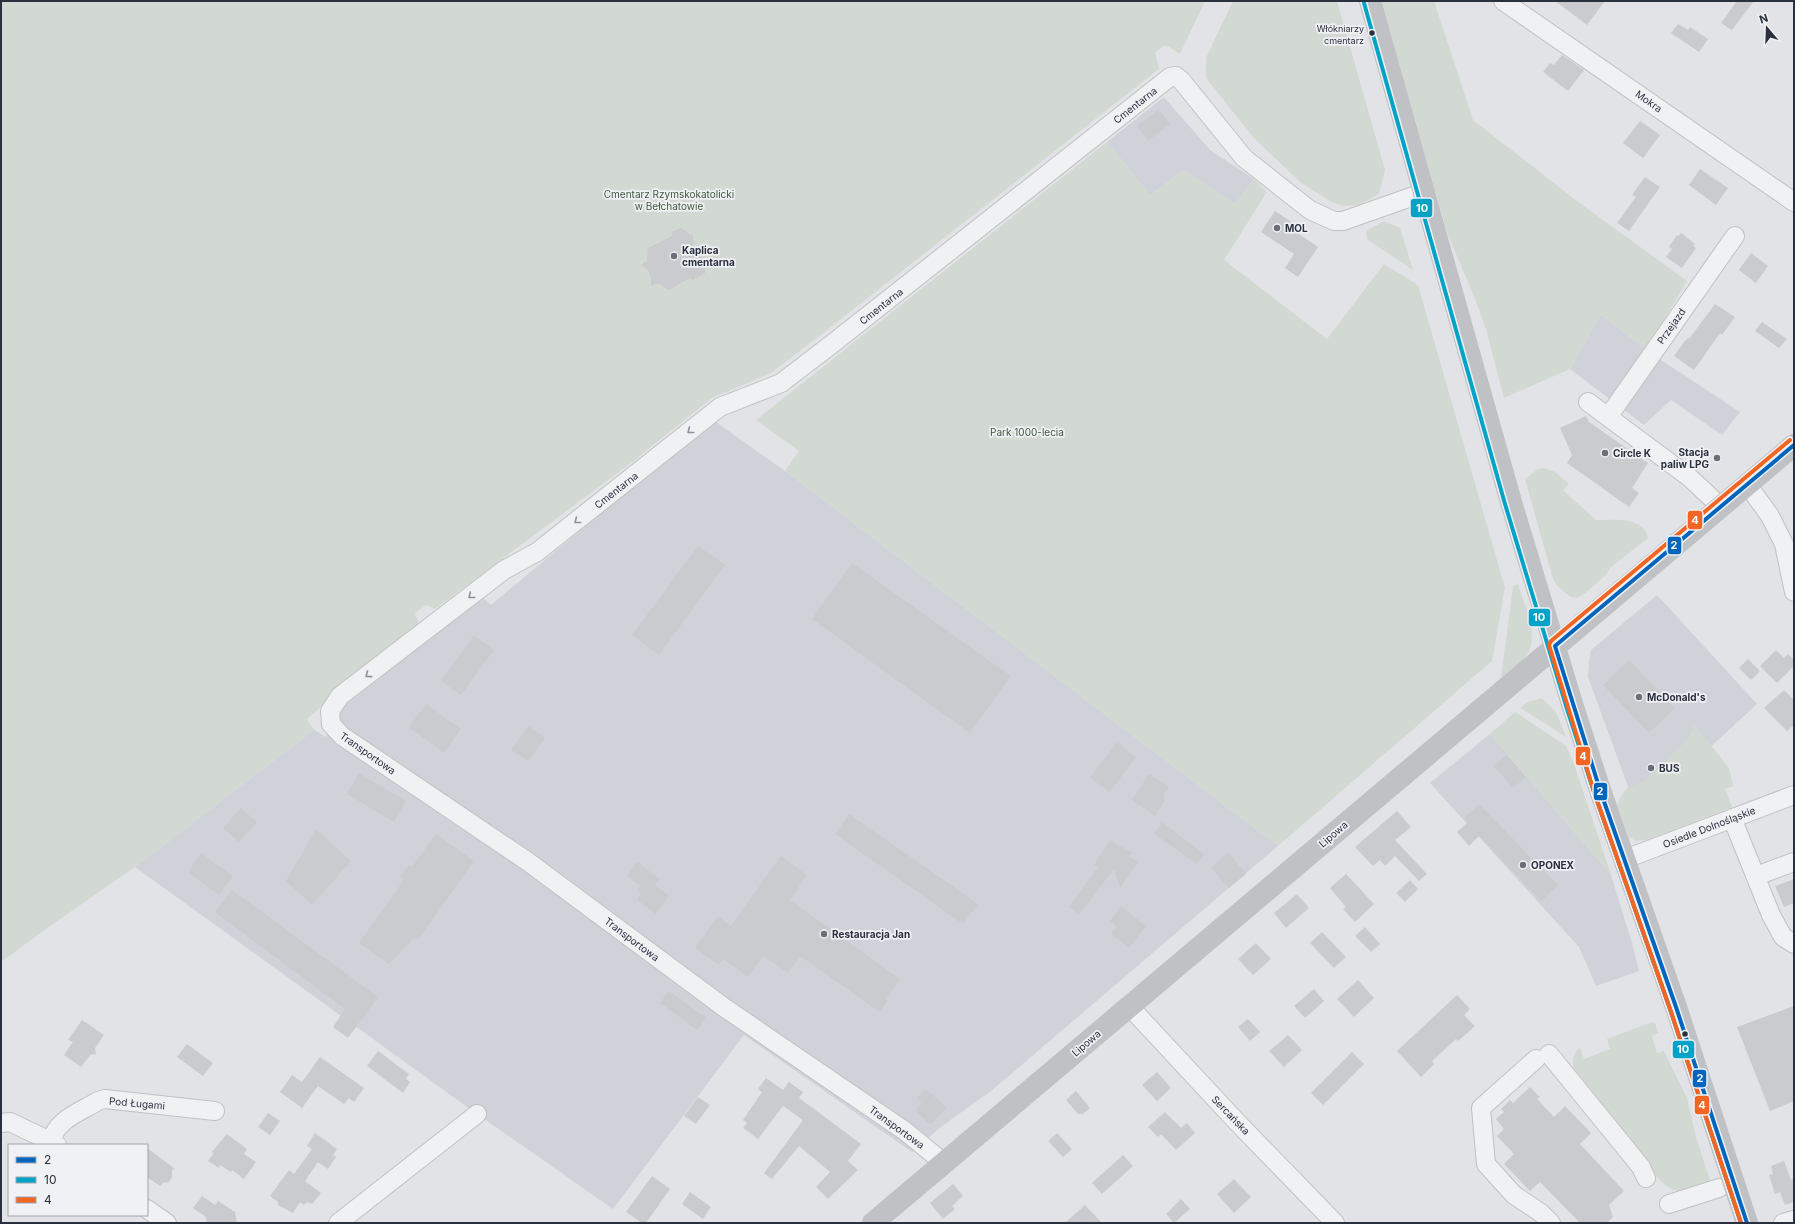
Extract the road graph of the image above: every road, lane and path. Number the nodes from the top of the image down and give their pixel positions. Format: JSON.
{"nodes":[{"id":1,"x":1370,"y":1,"type":"edge"},
{"id":2,"x":1503,"y":1,"type":"edge"},
{"id":3,"x":1425,"y":192,"type":"junction"},
{"id":4,"x":1794,"y":202,"type":"edge"},
{"id":5,"x":1735,"y":236,"type":"dead end"},
{"id":6,"x":1588,"y":402,"type":"dead end"},
{"id":7,"x":1608,"y":417,"type":"junction"},
{"id":8,"x":1794,"y":444,"type":"edge"},
{"id":9,"x":1747,"y":484,"type":"junction"},
{"id":10,"x":1720,"y":506,"type":"junction"},
{"id":11,"x":1792,"y":570,"type":"edge"},
{"id":12,"x":1794,"y":592,"type":"edge"},
{"id":13,"x":1555,"y":646,"type":"junction"},
{"id":14,"x":330,"y":712,"type":"joint"},
{"id":15,"x":1794,"y":795,"type":"edge"},
{"id":16,"x":1732,"y":818,"type":"junction"},
{"id":17,"x":1624,"y":859,"type":"junction"},
{"id":18,"x":1794,"y":862,"type":"edge"},
{"id":19,"x":1756,"y":876,"type":"junction"},
{"id":20,"x":1794,"y":944,"type":"edge"},
{"id":21,"x":1129,"y":1006,"type":"junction"},
{"id":22,"x":215,"y":1111,"type":"dead end"},
{"id":23,"x":477,"y":1114,"type":"dead end"},
{"id":24,"x":1,"y":1123,"type":"edge"},
{"id":25,"x":54,"y":1143,"type":"edge"},
{"id":26,"x":944,"y":1163,"type":"junction"},
{"id":27,"x":1646,"y":1178,"type":"dead end"},
{"id":28,"x":1719,"y":1188,"type":"dead end"},
{"id":29,"x":1669,"y":1204,"type":"dead end"},
{"id":30,"x":148,"y":1210,"type":"edge"},
{"id":31,"x":1794,"y":1220,"type":"edge"},
{"id":32,"x":167,"y":1223,"type":"edge"},
{"id":33,"x":338,"y":1223,"type":"edge"},
{"id":34,"x":873,"y":1223,"type":"edge"},
{"id":35,"x":1335,"y":1223,"type":"edge"},
{"id":36,"x":1551,"y":1223,"type":"edge"},
{"id":37,"x":1747,"y":1223,"type":"edge"},
{"id":38,"x":1783,"y":1223,"type":"edge"}],
"edges":[{"from":1,"to":3,"type":"main road"},
{"from":2,"to":4,"type":"street","name":"Mokra"},
{"from":3,"to":13,"type":"main road"},
{"from":3,"to":14,"type":"street","name":"Cmentarna","one_way":true},
{"from":5,"to":7,"type":"street","name":"Przejazd"},
{"from":6,"to":7,"type":"street"},
{"from":7,"to":10,"type":"street"},
{"from":8,"to":9,"type":"main road","name":"Lipowa"},
{"from":9,"to":10,"type":"main road","name":"Lipowa"},
{"from":9,"to":11,"type":"street"},
{"from":10,"to":13,"type":"main road","name":"Lipowa"},
{"from":11,"to":12,"type":"street"},
{"from":13,"to":17,"type":"main road"},
{"from":13,"to":21,"type":"main road","name":"Lipowa"},
{"from":14,"to":26,"type":"street","name":"Transportowa"},
{"from":15,"to":16,"type":"street","name":"Osiedle Dolnośląskie"},
{"from":16,"to":17,"type":"street","name":"Osiedle Dolnośląskie"},
{"from":16,"to":19,"type":"street"},
{"from":17,"to":37,"type":"main road"},
{"from":18,"to":19,"type":"street"},
{"from":19,"to":20,"type":"street"},
{"from":21,"to":26,"type":"main road","name":"Lipowa"},
{"from":21,"to":35,"type":"street","name":"Sercańska"},
{"from":22,"to":25,"type":"street","name":"Pod Ługami"},
{"from":23,"to":33,"type":"street"},
{"from":24,"to":25,"type":"street","name":"Pod Ługami"},
{"from":26,"to":34,"type":"main road","name":"Lipowa"},
{"from":27,"to":36,"type":"street"},
{"from":28,"to":29,"type":"street"},
{"from":30,"to":32,"type":"street"},
{"from":31,"to":38,"type":"street"}]}
